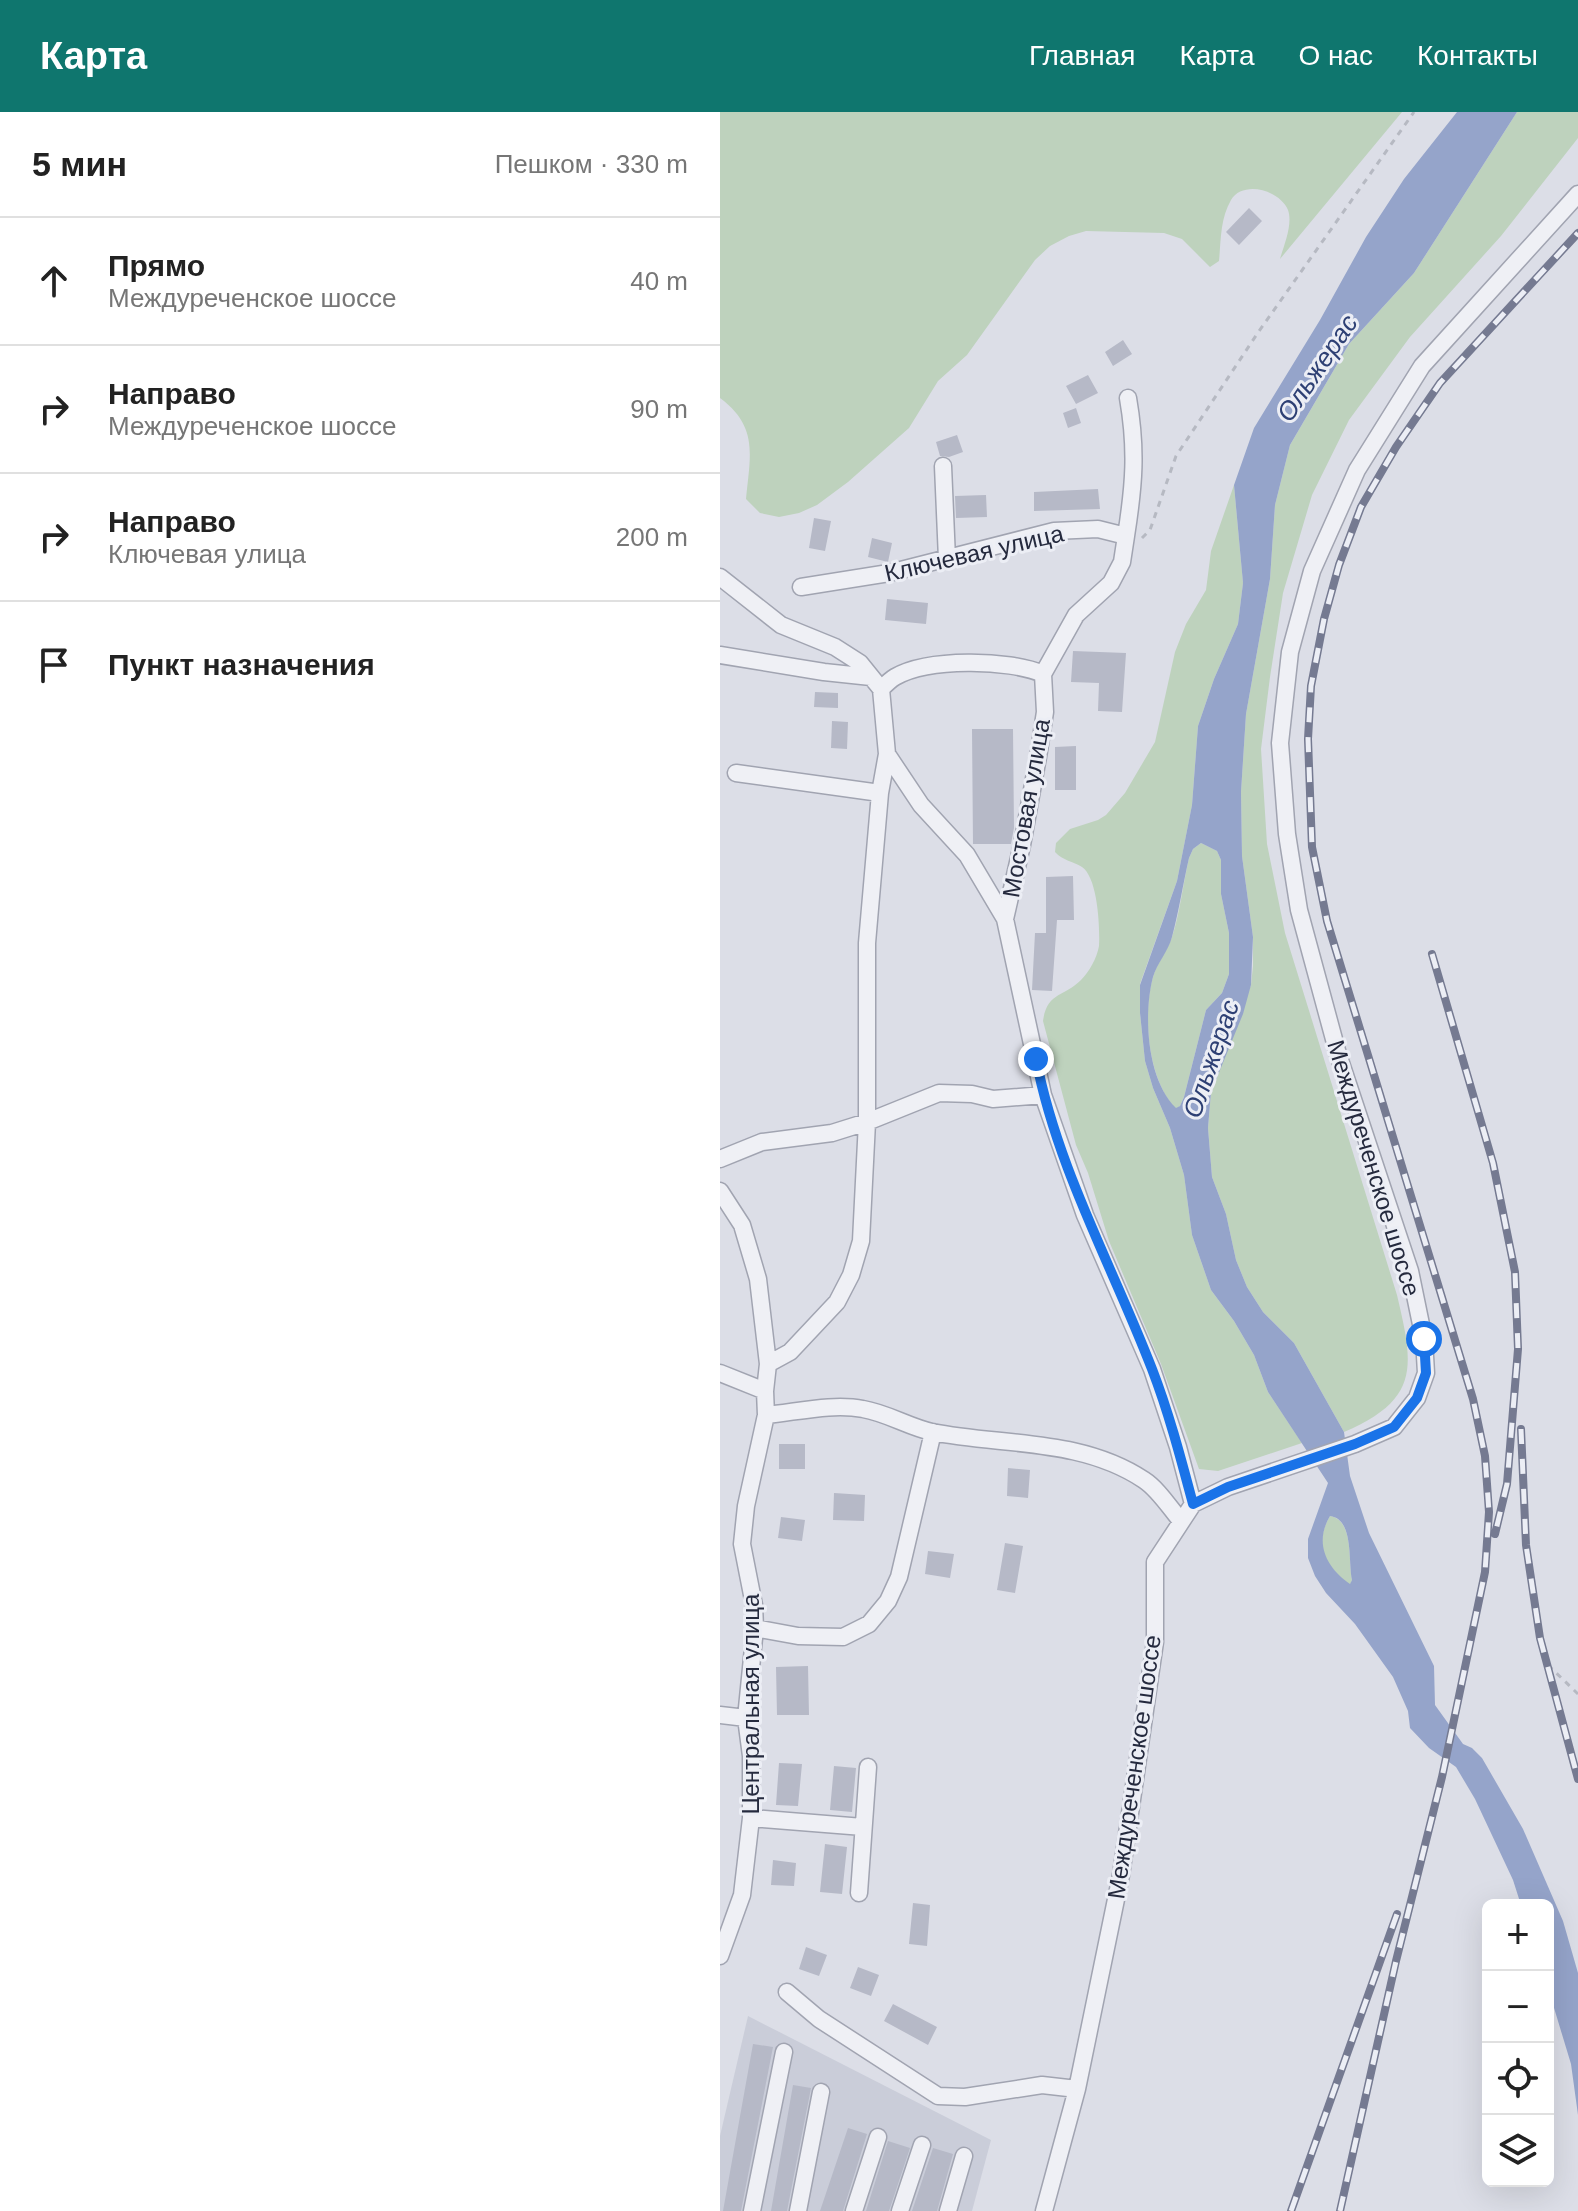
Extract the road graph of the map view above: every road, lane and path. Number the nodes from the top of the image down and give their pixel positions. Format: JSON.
{"nodes":[{"id":1,"x":1414,"y":112,"type":"edge"},
{"id":2,"x":1578,"y":194,"type":"edge"},
{"id":3,"x":1128,"y":398,"type":"dead end"},
{"id":4,"x":943,"y":466,"type":"dead end"},
{"id":5,"x":1126,"y":536,"type":"junction"},
{"id":6,"x":947,"y":559,"type":"junction"},
{"id":7,"x":720,"y":577,"type":"edge"},
{"id":8,"x":801,"y":587,"type":"dead end"},
{"id":9,"x":720,"y":655,"type":"edge"},
{"id":10,"x":1043,"y":674,"type":"junction"},
{"id":11,"x":876,"y":683,"type":"junction"},
{"id":12,"x":887,"y":754,"type":"junction"},
{"id":13,"x":736,"y":773,"type":"dead end"},
{"id":14,"x":880,"y":793,"type":"junction"},
{"id":15,"x":1005,"y":919,"type":"junction"},
{"id":16,"x":1043,"y":1095,"type":"junction"},
{"id":17,"x":867,"y":1122,"type":"junction"},
{"id":18,"x":720,"y":1159,"type":"edge"},
{"id":19,"x":720,"y":1191,"type":"edge"},
{"id":20,"x":768,"y":1364,"type":"junction"},
{"id":21,"x":720,"y":1373,"type":"edge"},
{"id":22,"x":765,"y":1391,"type":"junction"},
{"id":23,"x":766,"y":1415,"type":"junction"},
{"id":24,"x":933,"y":1432,"type":"junction"},
{"id":25,"x":1193,"y":1504,"type":"junction"},
{"id":26,"x":1181,"y":1521,"type":"junction"},
{"id":27,"x":755,"y":1628,"type":"junction"},
{"id":28,"x":1548,"y":1665,"type":"dead end"},
{"id":29,"x":1578,"y":1694,"type":"edge"},
{"id":30,"x":720,"y":1715,"type":"edge"},
{"id":31,"x":746,"y":1718,"type":"junction"},
{"id":32,"x":868,"y":1767,"type":"dead end"},
{"id":33,"x":751,"y":1818,"type":"junction"},
{"id":34,"x":863,"y":1827,"type":"junction"},
{"id":35,"x":859,"y":1893,"type":"dead end"},
{"id":36,"x":727,"y":1915,"type":"edge"},
{"id":37,"x":720,"y":1956,"type":"edge"},
{"id":38,"x":787,"y":1992,"type":"dead end"},
{"id":39,"x":784,"y":2052,"type":"dead end"},
{"id":40,"x":1077,"y":2089,"type":"junction"},
{"id":41,"x":821,"y":2092,"type":"dead end"},
{"id":42,"x":878,"y":2137,"type":"dead end"},
{"id":43,"x":922,"y":2145,"type":"dead end"},
{"id":44,"x":964,"y":2156,"type":"dead end"},
{"id":45,"x":752,"y":2211,"type":"edge"},
{"id":46,"x":798,"y":2211,"type":"edge"},
{"id":47,"x":854,"y":2211,"type":"edge"},
{"id":48,"x":900,"y":2211,"type":"edge"},
{"id":49,"x":948,"y":2211,"type":"edge"},
{"id":50,"x":1044,"y":2211,"type":"edge"}],
"edges":[{"from":1,"to":5,"type":"path"},
{"from":2,"to":25,"type":"street","name":"Междуреченское шоссе"},
{"from":3,"to":5,"type":"street"},
{"from":4,"to":6,"type":"street"},
{"from":5,"to":6,"type":"street","name":"Ключевая улица"},
{"from":5,"to":10,"type":"street"},
{"from":6,"to":8,"type":"street","name":"Ключевая улица"},
{"from":7,"to":11,"type":"street"},
{"from":9,"to":11,"type":"street"},
{"from":10,"to":11,"type":"street"},
{"from":10,"to":15,"type":"street","name":"Мостовая улица"},
{"from":11,"to":12,"type":"street"},
{"from":12,"to":14,"type":"street"},
{"from":12,"to":15,"type":"street"},
{"from":13,"to":14,"type":"street"},
{"from":14,"to":17,"type":"street"},
{"from":15,"to":16,"type":"street"},
{"from":16,"to":17,"type":"street"},
{"from":16,"to":25,"type":"street"},
{"from":17,"to":18,"type":"street"},
{"from":17,"to":20,"type":"street"},
{"from":19,"to":20,"type":"street","name":"Центральная улица"},
{"from":20,"to":22,"type":"street","name":"Центральная улица"},
{"from":21,"to":22,"type":"street"},
{"from":22,"to":23,"type":"street","name":"Центральная улица"},
{"from":23,"to":24,"type":"street"},
{"from":23,"to":27,"type":"street","name":"Центральная улица"},
{"from":24,"to":26,"type":"street"},
{"from":24,"to":27,"type":"street"},
{"from":25,"to":26,"type":"street","name":"Междуреченское шоссе"},
{"from":26,"to":40,"type":"street","name":"Междуреченское шоссе"},
{"from":27,"to":31,"type":"street","name":"Центральная улица"},
{"from":28,"to":29,"type":"path"},
{"from":30,"to":31,"type":"street"},
{"from":31,"to":33,"type":"street","name":"Центральная улица"},
{"from":32,"to":34,"type":"street"},
{"from":33,"to":34,"type":"street"},
{"from":33,"to":36,"type":"street","name":"Центральная улица"},
{"from":34,"to":35,"type":"street"},
{"from":36,"to":37,"type":"street","name":"Центральная улица"},
{"from":38,"to":40,"type":"street"},
{"from":39,"to":45,"type":"street"},
{"from":40,"to":50,"type":"street","name":"Междуреченское шоссе"},
{"from":41,"to":46,"type":"street"},
{"from":42,"to":47,"type":"street"},
{"from":43,"to":48,"type":"street"},
{"from":44,"to":49,"type":"street"}]}
